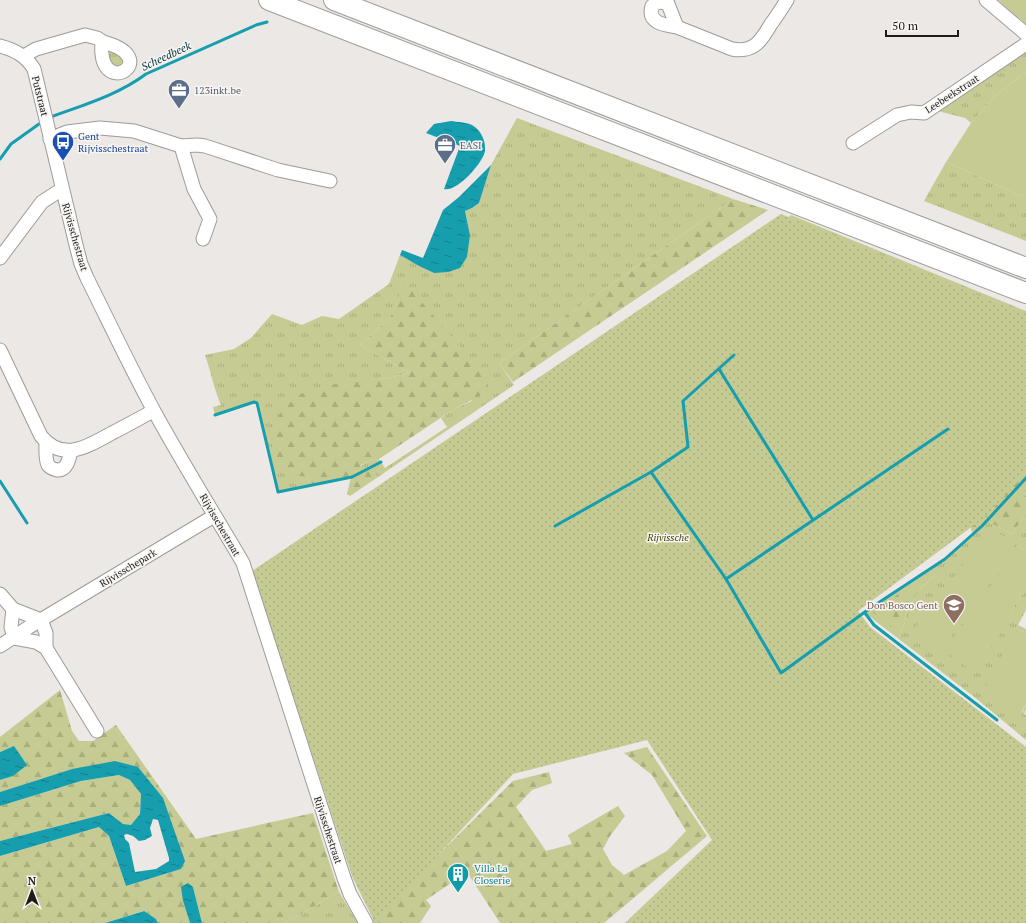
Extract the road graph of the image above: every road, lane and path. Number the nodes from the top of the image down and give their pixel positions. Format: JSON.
{"nodes":[{"id":1,"x":269,"y":0,"type":"edge"},
{"id":2,"x":334,"y":0,"type":"edge"},
{"id":3,"x":787,"y":0,"type":"edge"},
{"id":4,"x":986,"y":0,"type":"edge"},
{"id":5,"x":677,"y":27,"type":"dead end"},
{"id":6,"x":1026,"y":34,"type":"edge"},
{"id":7,"x":103,"y":42,"type":"dead end"},
{"id":8,"x":1026,"y":44,"type":"edge"},
{"id":9,"x":0,"y":46,"type":"edge"},
{"id":10,"x":24,"y":56,"type":"junction"},
{"id":11,"x":50,"y":139,"type":"junction"},
{"id":12,"x":853,"y":143,"type":"dead end"},
{"id":13,"x":181,"y":146,"type":"junction"},
{"id":14,"x":330,"y":181,"type":"dead end"},
{"id":15,"x":62,"y":189,"type":"junction"},
{"id":16,"x":203,"y":239,"type":"dead end"},
{"id":17,"x":0,"y":258,"type":"edge"},
{"id":18,"x":1026,"y":268,"type":"edge"},
{"id":19,"x":1026,"y":293,"type":"edge"},
{"id":20,"x":0,"y":350,"type":"edge"},
{"id":21,"x":153,"y":411,"type":"junction"},
{"id":22,"x":46,"y":442,"type":"junction"},
{"id":23,"x":71,"y":451,"type":"junction"},
{"id":24,"x":214,"y":516,"type":"junction"},
{"id":25,"x":0,"y":594,"type":"edge"},
{"id":26,"x":13,"y":608,"type":"junction"},
{"id":27,"x":41,"y":620,"type":"junction"},
{"id":28,"x":14,"y":638,"type":"junction"},
{"id":29,"x":0,"y":646,"type":"edge"},
{"id":30,"x":46,"y":648,"type":"junction"},
{"id":31,"x":96,"y":731,"type":"dead end"},
{"id":32,"x":366,"y":923,"type":"edge"}],
"edges":[{"from":1,"to":19,"type":"highway"},
{"from":2,"to":18,"type":"highway"},
{"from":3,"to":5,"type":"street"},
{"from":4,"to":6,"type":"street"},
{"from":7,"to":10,"type":"street"},
{"from":8,"to":12,"type":"street","name":"Leebeekstraat"},
{"from":9,"to":10,"type":"street"},
{"from":10,"to":11,"type":"street","name":"Putstraat"},
{"from":11,"to":13,"type":"street"},
{"from":11,"to":15,"type":"street","name":"Rijvisschestraat"},
{"from":13,"to":14,"type":"street"},
{"from":13,"to":16,"type":"street"},
{"from":15,"to":17,"type":"street"},
{"from":15,"to":21,"type":"street","name":"Rijvisschestraat"},
{"from":20,"to":22,"type":"street"},
{"from":21,"to":23,"type":"street"},
{"from":21,"to":24,"type":"street","name":"Rijvisschestraat"},
{"from":22,"to":23,"type":"street"},
{"from":22,"to":23,"type":"street"},
{"from":24,"to":27,"type":"street","name":"Rijvisschepark"},
{"from":24,"to":32,"type":"street","name":"Rijvisschestraat"},
{"from":25,"to":26,"type":"street"},
{"from":26,"to":27,"type":"street"},
{"from":26,"to":28,"type":"street"},
{"from":27,"to":28,"type":"street","name":"Rijvisschepark"},
{"from":27,"to":30,"type":"street"},
{"from":28,"to":29,"type":"street","name":"Rijvisschepark"},
{"from":28,"to":30,"type":"street"},
{"from":30,"to":31,"type":"street"}]}
